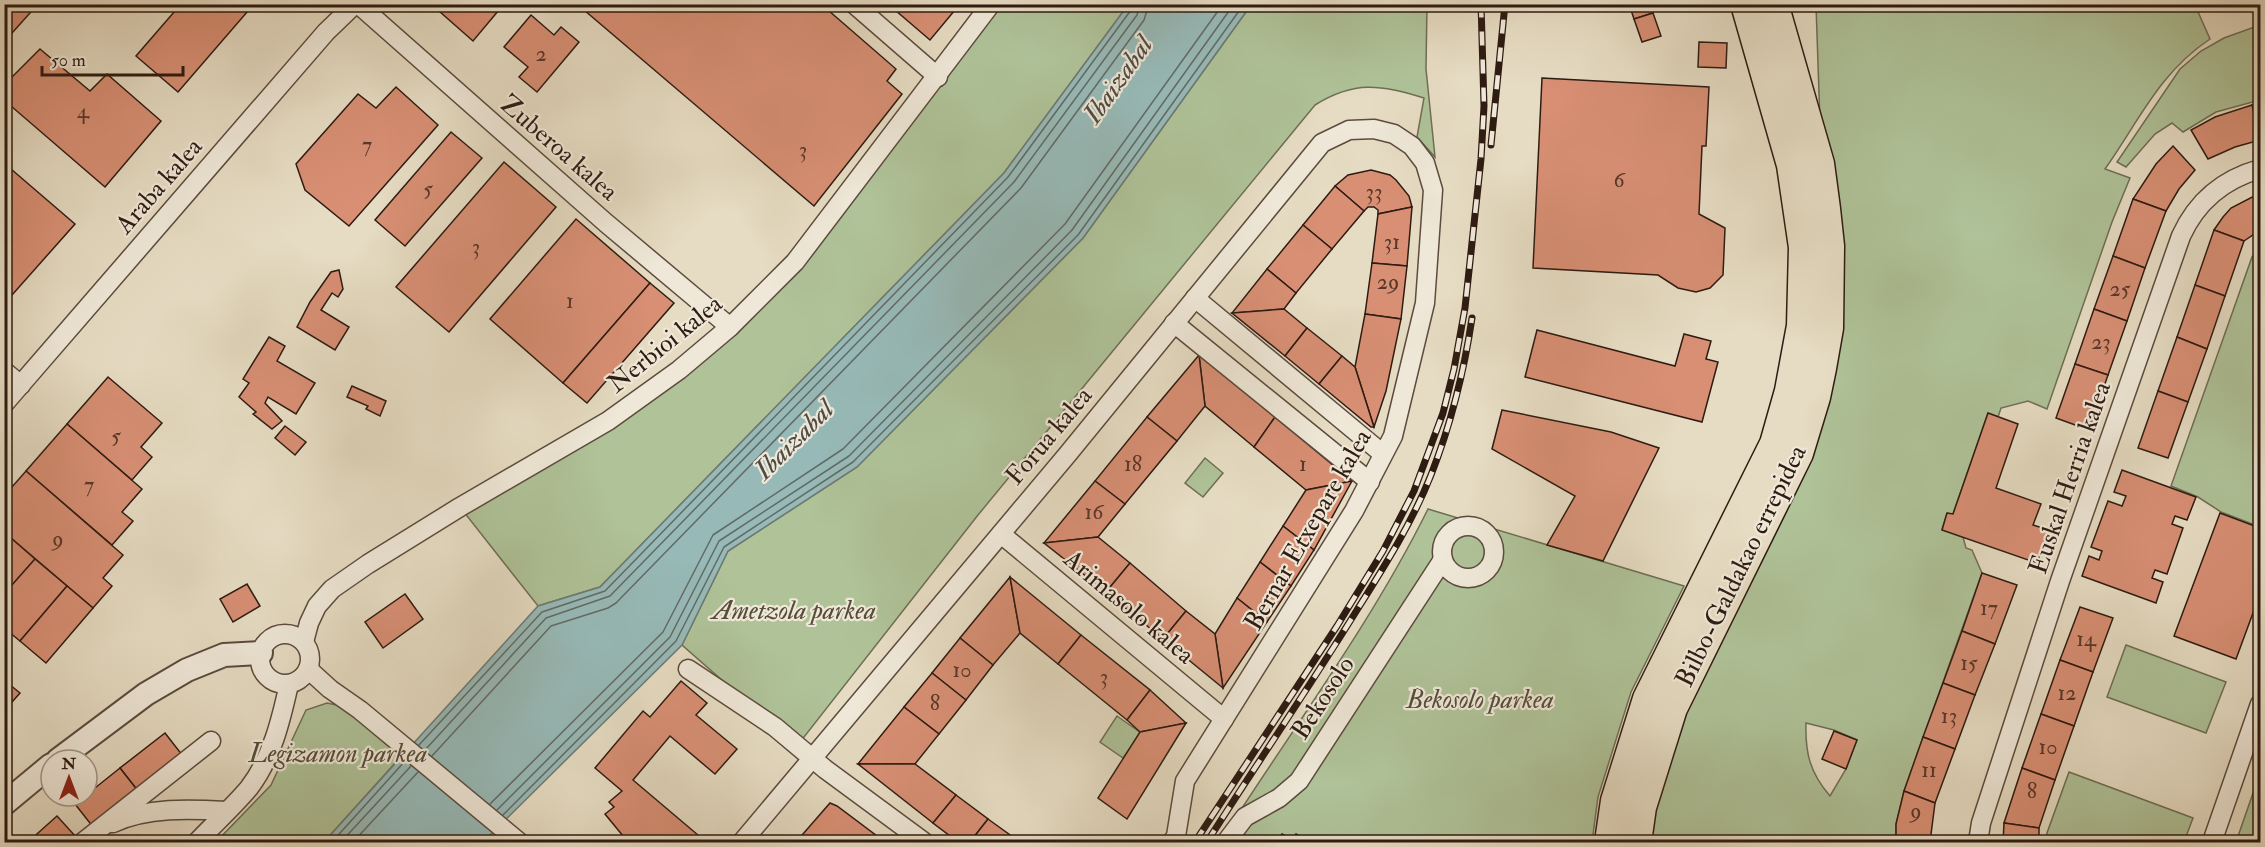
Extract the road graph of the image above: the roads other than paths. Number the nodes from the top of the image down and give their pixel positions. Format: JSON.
{"nodes":[{"id":1,"x":357,"y":4,"type":"edge"},
{"id":2,"x":854,"y":4,"type":"edge"},
{"id":3,"x":991,"y":4,"type":"edge"},
{"id":4,"x":1746,"y":4,"type":"edge"},
{"id":5,"x":1773,"y":4,"type":"edge"},
{"id":6,"x":938,"y":76,"type":"junction"},
{"id":7,"x":1322,"y":143,"type":"joint"},
{"id":8,"x":2260,"y":169,"type":"edge"},
{"id":9,"x":1195,"y":298,"type":"junction"},
{"id":10,"x":1174,"y":323,"type":"junction"},
{"id":11,"x":730,"y":327,"type":"junction"},
{"id":12,"x":4,"y":371,"type":"edge"},
{"id":13,"x":21,"y":385,"type":"junction"},
{"id":14,"x":4,"y":404,"type":"edge"},
{"id":15,"x":1383,"y":454,"type":"junction"},
{"id":16,"x":1370,"y":482,"type":"junction"},
{"id":17,"x":1001,"y":534,"type":"junction"},
{"id":18,"x":1442,"y":561,"type":"dead end"},
{"id":19,"x":304,"y":642,"type":"junction"},
{"id":20,"x":261,"y":653,"type":"junction"},
{"id":21,"x":308,"y":669,"type":"junction"},
{"id":22,"x":688,"y":669,"type":"dead end"},
{"id":23,"x":289,"y":684,"type":"junction"},
{"id":24,"x":2260,"y":704,"type":"edge"},
{"id":25,"x":1224,"y":719,"type":"junction"},
{"id":26,"x":211,"y":741,"type":"dead end"},
{"id":27,"x":74,"y":748,"type":"edge"},
{"id":28,"x":812,"y":759,"type":"junction"},
{"id":29,"x":39,"y":775,"type":"edge"},
{"id":30,"x":4,"y":804,"type":"edge"},
{"id":31,"x":227,"y":811,"type":"junction"},
{"id":32,"x":89,"y":837,"type":"edge"},
{"id":33,"x":514,"y":838,"type":"edge"},
{"id":34,"x":197,"y":843,"type":"edge"},
{"id":35,"x":742,"y":843,"type":"edge"},
{"id":36,"x":924,"y":843,"type":"edge"},
{"id":37,"x":1172,"y":843,"type":"edge"},
{"id":38,"x":1226,"y":843,"type":"edge"},
{"id":39,"x":1610,"y":843,"type":"edge"},
{"id":40,"x":1636,"y":843,"type":"edge"},
{"id":41,"x":1978,"y":843,"type":"edge"},
{"id":42,"x":2212,"y":843,"type":"edge"}],
"edges":[{"from":1,"to":11,"type":"street","name":"Zuberoa kalea"},
{"from":1,"to":13,"type":"street","name":"Araba kalea"},
{"from":2,"to":6,"type":"street"},
{"from":3,"to":6,"type":"street","name":"Nerbioi kalea"},
{"from":4,"to":39,"type":"highway","name":"Bilbo-Galdakao errepidea"},
{"from":5,"to":40,"type":"highway","name":"Bilbo-Galdakao errepidea"},
{"from":6,"to":11,"type":"street","name":"Nerbioi kalea"},
{"from":7,"to":9,"type":"street","name":"Forua kalea"},
{"from":7,"to":15,"type":"street","name":"Bernar Etxepare kalea"},
{"from":8,"to":41,"type":"street","name":"Euskal Herria kalea"},
{"from":9,"to":10,"type":"street","name":"Forua kalea"},
{"from":9,"to":15,"type":"street"},
{"from":10,"to":16,"type":"street"},
{"from":10,"to":17,"type":"street","name":"Forua kalea"},
{"from":11,"to":19,"type":"street","name":"Nerbioi kalea"},
{"from":12,"to":13,"type":"street"},
{"from":13,"to":14,"type":"street","name":"Araba kalea"},
{"from":15,"to":16,"type":"street","name":"Bernar Etxepare kalea"},
{"from":16,"to":25,"type":"street","name":"Bernar Etxepare kalea"},
{"from":17,"to":25,"type":"street","name":"Arimasolo kalea"},
{"from":17,"to":28,"type":"street","name":"Forua kalea"},
{"from":18,"to":38,"type":"street","name":"Bekosolo"},
{"from":19,"to":20,"type":"street"},
{"from":19,"to":21,"type":"street"},
{"from":20,"to":23,"type":"street"},
{"from":20,"to":27,"type":"street"},
{"from":21,"to":23,"type":"street"},
{"from":21,"to":33,"type":"street"},
{"from":22,"to":28,"type":"street"},
{"from":23,"to":31,"type":"street"},
{"from":24,"to":42,"type":"street"},
{"from":25,"to":37,"type":"street","name":"Bernar Etxepare kalea"},
{"from":26,"to":32,"type":"street"},
{"from":28,"to":35,"type":"street","name":"Forua kalea"},
{"from":28,"to":36,"type":"street"},
{"from":29,"to":30,"type":"street"},
{"from":31,"to":32,"type":"street"},
{"from":31,"to":34,"type":"street"}]}
